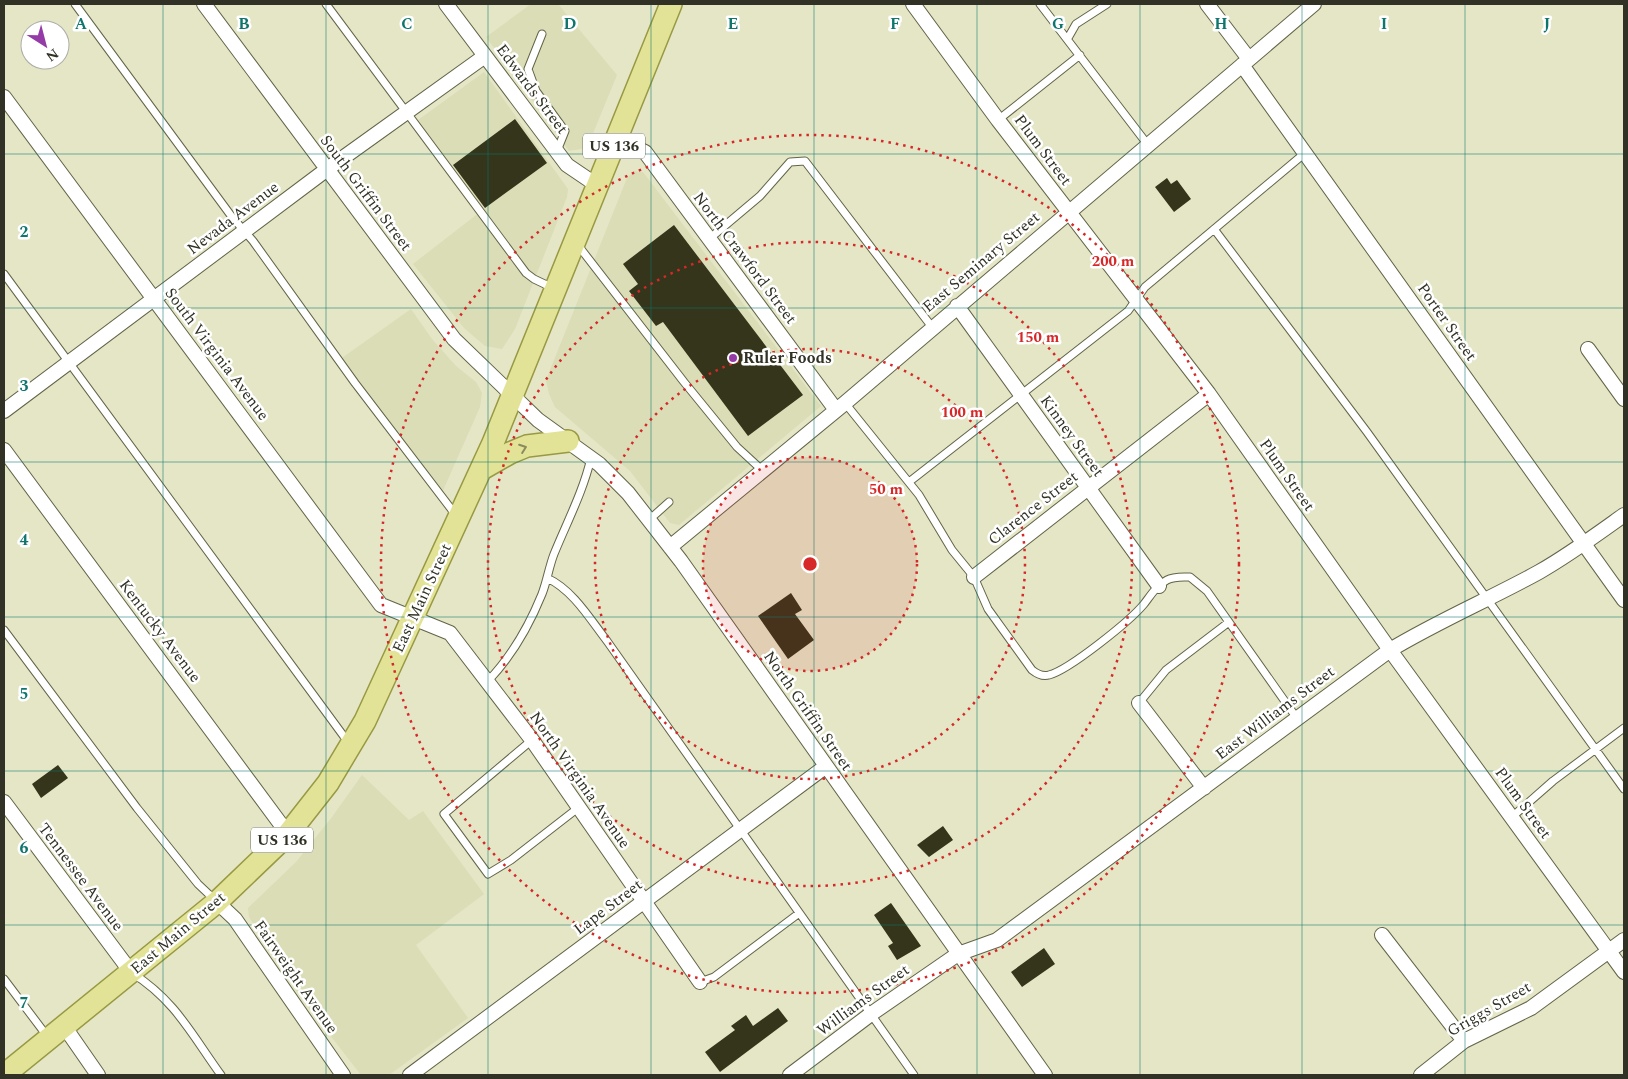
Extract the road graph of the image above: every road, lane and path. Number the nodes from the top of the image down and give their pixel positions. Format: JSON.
{"nodes":[{"id":1,"x":75,"y":4,"type":"edge"},
{"id":2,"x":204,"y":4,"type":"edge"},
{"id":3,"x":326,"y":4,"type":"edge"},
{"id":4,"x":446,"y":4,"type":"edge"},
{"id":5,"x":671,"y":4,"type":"edge"},
{"id":6,"x":913,"y":4,"type":"edge"},
{"id":7,"x":1040,"y":4,"type":"edge"},
{"id":8,"x":1107,"y":4,"type":"edge"},
{"id":9,"x":1207,"y":4,"type":"edge"},
{"id":10,"x":1314,"y":4,"type":"edge"},
{"id":11,"x":542,"y":34,"type":"dead end"},
{"id":12,"x":1068,"y":38,"type":"junction"},
{"id":13,"x":1080,"y":55,"type":"junction"},
{"id":14,"x":485,"y":56,"type":"junction"},
{"id":15,"x":1245,"y":62,"type":"junction"},
{"id":16,"x":4,"y":97,"type":"edge"},
{"id":17,"x":406,"y":112,"type":"junction"},
{"id":18,"x":998,"y":120,"type":"junction"},
{"id":19,"x":617,"y":139,"type":"junction"},
{"id":20,"x":1148,"y":145,"type":"junction"},
{"id":21,"x":557,"y":152,"type":"junction"},
{"id":22,"x":1305,"y":153,"type":"junction"},
{"id":23,"x":326,"y":170,"type":"junction"},
{"id":24,"x":598,"y":186,"type":"junction"},
{"id":25,"x":1068,"y":211,"type":"junction"},
{"id":26,"x":1214,"y":229,"type":"junction"},
{"id":27,"x":245,"y":231,"type":"junction"},
{"id":28,"x":709,"y":239,"type":"junction"},
{"id":29,"x":576,"y":242,"type":"junction"},
{"id":30,"x":4,"y":274,"type":"edge"},
{"id":31,"x":556,"y":289,"type":"junction"},
{"id":32,"x":154,"y":299,"type":"junction"},
{"id":33,"x":1136,"y":300,"type":"junction"},
{"id":34,"x":957,"y":306,"type":"junction"},
{"id":35,"x":932,"y":327,"type":"junction"},
{"id":36,"x":1588,"y":350,"type":"dead end"},
{"id":37,"x":69,"y":361,"type":"junction"},
{"id":38,"x":512,"y":394,"type":"junction"},
{"id":39,"x":1209,"y":394,"type":"junction"},
{"id":40,"x":1021,"y":395,"type":"junction"},
{"id":41,"x":1624,"y":399,"type":"edge"},
{"id":42,"x":840,"y":406,"type":"junction"},
{"id":43,"x":4,"y":411,"type":"edge"},
{"id":44,"x":568,"y":441,"type":"junction"},
{"id":45,"x":4,"y":450,"type":"edge"},
{"id":46,"x":591,"y":458,"type":"junction"},
{"id":47,"x":482,"y":469,"type":"junction"},
{"id":48,"x":763,"y":471,"type":"junction"},
{"id":49,"x":909,"y":482,"type":"junction"},
{"id":50,"x":1088,"y":487,"type":"junction"},
{"id":51,"x":669,"y":502,"type":"dead end"},
{"id":52,"x":1624,"y":515,"type":"edge"},
{"id":53,"x":459,"y":519,"type":"junction"},
{"id":54,"x":649,"y":520,"type":"junction"},
{"id":55,"x":1584,"y":544,"type":"junction"},
{"id":56,"x":670,"y":547,"type":"junction"},
{"id":57,"x":974,"y":577,"type":"junction"},
{"id":58,"x":547,"y":578,"type":"junction"},
{"id":59,"x":1159,"y":586,"type":"junction"},
{"id":60,"x":1488,"y":599,"type":"junction"},
{"id":61,"x":1624,"y":600,"type":"edge"},
{"id":62,"x":413,"y":618,"type":"junction"},
{"id":63,"x":1229,"y":622,"type":"junction"},
{"id":64,"x":4,"y":630,"type":"edge"},
{"id":65,"x":1390,"y":650,"type":"junction"},
{"id":66,"x":488,"y":681,"type":"junction"},
{"id":67,"x":1139,"y":703,"type":"joint"},
{"id":68,"x":1296,"y":717,"type":"junction"},
{"id":69,"x":1624,"y":728,"type":"edge"},
{"id":70,"x":532,"y":740,"type":"junction"},
{"id":71,"x":351,"y":747,"type":"junction"},
{"id":72,"x":1595,"y":750,"type":"junction"},
{"id":73,"x":825,"y":767,"type":"junction"},
{"id":74,"x":1204,"y":788,"type":"junction"},
{"id":75,"x":1624,"y":789,"type":"edge"},
{"id":76,"x":4,"y":802,"type":"edge"},
{"id":77,"x":578,"y":808,"type":"junction"},
{"id":78,"x":1512,"y":817,"type":"junction"},
{"id":79,"x":739,"y":830,"type":"junction"},
{"id":80,"x":288,"y":834,"type":"junction"},
{"id":81,"x":217,"y":902,"type":"junction"},
{"id":82,"x":644,"y":902,"type":"junction"},
{"id":83,"x":798,"y":914,"type":"junction"},
{"id":84,"x":1382,"y":935,"type":"dead end"},
{"id":85,"x":1624,"y":940,"type":"edge"},
{"id":86,"x":1609,"y":951,"type":"junction"},
{"id":87,"x":958,"y":954,"type":"junction"},
{"id":88,"x":131,"y":972,"type":"junction"},
{"id":89,"x":1624,"y":972,"type":"edge"},
{"id":90,"x":4,"y":978,"type":"edge"},
{"id":91,"x":700,"y":982,"type":"joint"},
{"id":92,"x":871,"y":1014,"type":"junction"},
{"id":93,"x":56,"y":1032,"type":"junction"},
{"id":94,"x":1464,"y":1041,"type":"junction"},
{"id":95,"x":4,"y":1075,"type":"edge"},
{"id":96,"x":98,"y":1075,"type":"edge"},
{"id":97,"x":221,"y":1075,"type":"edge"},
{"id":98,"x":343,"y":1075,"type":"edge"},
{"id":99,"x":410,"y":1075,"type":"edge"},
{"id":100,"x":790,"y":1075,"type":"edge"},
{"id":101,"x":914,"y":1075,"type":"edge"},
{"id":102,"x":1045,"y":1075,"type":"edge"},
{"id":103,"x":1421,"y":1075,"type":"edge"}],
"edges":[{"from":1,"to":27,"type":"lane"},
{"from":2,"to":23,"type":"street","name":"South Griffin Street"},
{"from":3,"to":17,"type":"lane"},
{"from":4,"to":14,"type":"street","name":"Edwards Street"},
{"from":5,"to":19,"type":"main road","name":"East Main Street","number":"US 136"},
{"from":6,"to":18,"type":"street","name":"Plum Street"},
{"from":7,"to":12,"type":"lane"},
{"from":8,"to":12,"type":"lane"},
{"from":9,"to":15,"type":"street","name":"Porter Street"},
{"from":10,"to":15,"type":"street","name":"East Seminary Street"},
{"from":11,"to":21,"type":"lane"},
{"from":12,"to":13,"type":"lane"},
{"from":13,"to":18,"type":"lane"},
{"from":13,"to":20,"type":"lane"},
{"from":14,"to":17,"type":"street","name":"Nevada Avenue"},
{"from":14,"to":21,"type":"street","name":"Edwards Street"},
{"from":15,"to":20,"type":"street","name":"East Seminary Street"},
{"from":15,"to":22,"type":"street","name":"Porter Street"},
{"from":16,"to":32,"type":"street","name":"South Virginia Avenue"},
{"from":17,"to":23,"type":"street","name":"Nevada Avenue"},
{"from":17,"to":31,"type":"lane"},
{"from":18,"to":25,"type":"street","name":"Plum Street"},
{"from":19,"to":24,"type":"main road","name":"East Main Street","number":"US 136"},
{"from":19,"to":28,"type":"street","name":"North Crawford Street"},
{"from":20,"to":25,"type":"street","name":"East Seminary Street"},
{"from":21,"to":24,"type":"street","name":"Edwards Street"},
{"from":22,"to":26,"type":"lane"},
{"from":22,"to":55,"type":"street","name":"Porter Street"},
{"from":23,"to":27,"type":"street","name":"Nevada Avenue"},
{"from":23,"to":38,"type":"street","name":"South Griffin Street"},
{"from":24,"to":29,"type":"main road","name":"East Main Street","number":"US 136"},
{"from":25,"to":33,"type":"street","name":"Plum Street"},
{"from":25,"to":34,"type":"street","name":"East Seminary Street"},
{"from":26,"to":33,"type":"lane"},
{"from":26,"to":60,"type":"lane"},
{"from":27,"to":32,"type":"street","name":"Nevada Avenue"},
{"from":27,"to":53,"type":"lane"},
{"from":28,"to":35,"type":"lane"},
{"from":28,"to":42,"type":"street","name":"North Crawford Street"},
{"from":29,"to":31,"type":"main road","name":"East Main Street","number":"US 136"},
{"from":29,"to":48,"type":"lane"},
{"from":30,"to":37,"type":"lane"},
{"from":31,"to":38,"type":"main road","name":"East Main Street","number":"US 136"},
{"from":32,"to":37,"type":"street","name":"Nevada Avenue"},
{"from":32,"to":62,"type":"street","name":"South Virginia Avenue"},
{"from":33,"to":39,"type":"street","name":"Plum Street"},
{"from":33,"to":40,"type":"lane"},
{"from":34,"to":35,"type":"street","name":"East Seminary Street"},
{"from":34,"to":40,"type":"street","name":"Kinney Street"},
{"from":35,"to":42,"type":"street","name":"East Seminary Street"},
{"from":36,"to":41,"type":"street"},
{"from":37,"to":43,"type":"street","name":"Nevada Avenue"},
{"from":37,"to":71,"type":"lane"},
{"from":38,"to":44,"type":"street","name":"North Griffin Street"},
{"from":38,"to":47,"type":"main road","name":"East Main Street","number":"US 136"},
{"from":39,"to":50,"type":"street","name":"Clarence Street"},
{"from":39,"to":65,"type":"street","name":"Plum Street"},
{"from":40,"to":49,"type":"lane"},
{"from":40,"to":50,"type":"street","name":"Kinney Street"},
{"from":42,"to":48,"type":"street","name":"East Seminary Street"},
{"from":42,"to":49,"type":"lane"},
{"from":44,"to":46,"type":"street","name":"North Griffin Street"},
{"from":47,"to":44,"type":"main road","one_way":true},
{"from":45,"to":80,"type":"street","name":"Kentucky Avenue"},
{"from":46,"to":54,"type":"street","name":"North Griffin Street"},
{"from":46,"to":58,"type":"lane"},
{"from":47,"to":53,"type":"main road","name":"East Main Street","number":"US 136"},
{"from":48,"to":56,"type":"street","name":"East Seminary Street"},
{"from":49,"to":57,"type":"lane"},
{"from":50,"to":57,"type":"street","name":"Clarence Street"},
{"from":50,"to":59,"type":"street","name":"Kinney Street"},
{"from":51,"to":54,"type":"lane"},
{"from":52,"to":55,"type":"street","name":"East Williams Street"},
{"from":53,"to":62,"type":"main road","name":"East Main Street","number":"US 136"},
{"from":54,"to":56,"type":"street","name":"North Griffin Street"},
{"from":55,"to":60,"type":"street","name":"East Williams Street"},
{"from":55,"to":61,"type":"street","name":"Porter Street"},
{"from":56,"to":73,"type":"street","name":"North Griffin Street"},
{"from":57,"to":59,"type":"lane"},
{"from":58,"to":66,"type":"lane"},
{"from":58,"to":79,"type":"lane"},
{"from":59,"to":63,"type":"lane"},
{"from":60,"to":65,"type":"street","name":"East Williams Street"},
{"from":60,"to":72,"type":"lane"},
{"from":62,"to":66,"type":"street","name":"North Virginia Avenue"},
{"from":62,"to":71,"type":"main road","name":"East Main Street","number":"US 136"},
{"from":63,"to":67,"type":"lane"},
{"from":63,"to":68,"type":"lane"},
{"from":64,"to":81,"type":"lane"},
{"from":65,"to":68,"type":"street","name":"East Williams Street"},
{"from":65,"to":78,"type":"street","name":"Plum Street"},
{"from":66,"to":70,"type":"street","name":"North Virginia Avenue"},
{"from":67,"to":74,"type":"street"},
{"from":68,"to":74,"type":"street","name":"East Williams Street"},
{"from":69,"to":72,"type":"lane"},
{"from":70,"to":77,"type":"street","name":"North Virginia Avenue"},
{"from":70,"to":77,"type":"lane"},
{"from":71,"to":80,"type":"main road","name":"East Main Street","number":"US 136"},
{"from":72,"to":75,"type":"lane"},
{"from":72,"to":78,"type":"lane"},
{"from":73,"to":79,"type":"street","name":"Lape Street"},
{"from":73,"to":87,"type":"street","name":"North Griffin Street"},
{"from":74,"to":87,"type":"street","name":"East Williams Street"},
{"from":76,"to":88,"type":"street","name":"Tennessee Avenue"},
{"from":77,"to":82,"type":"street","name":"North Virginia Avenue"},
{"from":78,"to":86,"type":"street","name":"Plum Street"},
{"from":79,"to":82,"type":"street","name":"Lape Street"},
{"from":79,"to":83,"type":"lane"},
{"from":80,"to":81,"type":"main road","name":"East Main Street","number":"US 136"},
{"from":81,"to":88,"type":"main road","name":"East Main Street","number":"US 136"},
{"from":81,"to":98,"type":"street","name":"Fairweight Avenue"},
{"from":82,"to":91,"type":"street","name":"North Virginia Avenue"},
{"from":82,"to":99,"type":"street","name":"Lape Street"},
{"from":83,"to":91,"type":"lane"},
{"from":83,"to":92,"type":"lane"},
{"from":84,"to":94,"type":"street"},
{"from":85,"to":86,"type":"street","name":"Griggs Street"},
{"from":86,"to":89,"type":"street","name":"Plum Street"},
{"from":86,"to":94,"type":"street","name":"Griggs Street"},
{"from":87,"to":92,"type":"street","name":"Williams Street"},
{"from":87,"to":102,"type":"street","name":"North Griffin Street"},
{"from":88,"to":93,"type":"main road","name":"East Main Street","number":"US 136"},
{"from":88,"to":97,"type":"lane"},
{"from":90,"to":93,"type":"lane"},
{"from":92,"to":100,"type":"street","name":"Williams Street"},
{"from":92,"to":101,"type":"lane"},
{"from":93,"to":95,"type":"main road","name":"East Main Street","number":"US 136"},
{"from":93,"to":96,"type":"street"},
{"from":94,"to":103,"type":"street","name":"Griggs Street"}]}
